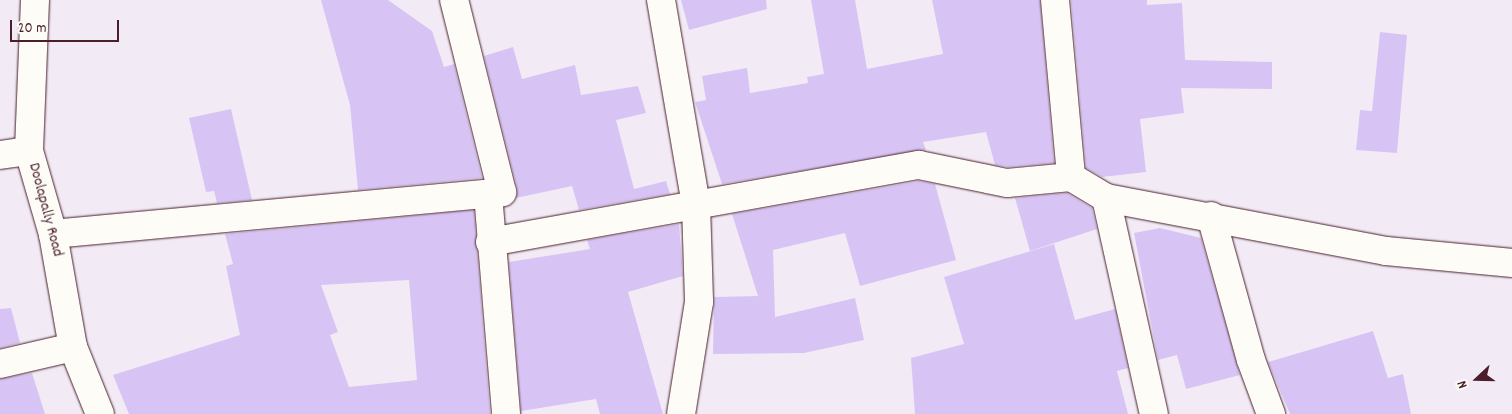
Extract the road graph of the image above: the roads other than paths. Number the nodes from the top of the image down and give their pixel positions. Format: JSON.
{"nodes":[{"id":1,"x":35,"y":0,"type":"edge"},
{"id":2,"x":454,"y":0,"type":"edge"},
{"id":3,"x":661,"y":0,"type":"edge"},
{"id":4,"x":1055,"y":0,"type":"edge"},
{"id":5,"x":29,"y":151,"type":"junction"},
{"id":6,"x":0,"y":155,"type":"edge"},
{"id":7,"x":1071,"y":176,"type":"junction"},
{"id":8,"x":488,"y":194,"type":"junction"},
{"id":9,"x":1106,"y":198,"type":"junction"},
{"id":10,"x":696,"y":205,"type":"junction"},
{"id":11,"x":1211,"y":216,"type":"junction"},
{"id":12,"x":54,"y":234,"type":"junction"},
{"id":13,"x":490,"y":242,"type":"junction"},
{"id":14,"x":1512,"y":263,"type":"edge"},
{"id":15,"x":73,"y":347,"type":"junction"},
{"id":16,"x":0,"y":364,"type":"edge"},
{"id":17,"x":100,"y":414,"type":"edge"},
{"id":18,"x":506,"y":414,"type":"edge"},
{"id":19,"x":682,"y":414,"type":"edge"},
{"id":20,"x":1154,"y":414,"type":"edge"},
{"id":21,"x":1271,"y":414,"type":"edge"}],
"edges":[{"from":1,"to":5,"type":"street","name":"Doolapally Road"},
{"from":2,"to":8,"type":"street"},
{"from":3,"to":10,"type":"street"},
{"from":4,"to":7,"type":"street"},
{"from":5,"to":6,"type":"street"},
{"from":5,"to":12,"type":"street","name":"Doolapally Road"},
{"from":7,"to":9,"type":"street"},
{"from":7,"to":10,"type":"street"},
{"from":8,"to":12,"type":"street"},
{"from":8,"to":13,"type":"street"},
{"from":9,"to":11,"type":"street"},
{"from":9,"to":20,"type":"street"},
{"from":10,"to":13,"type":"street"},
{"from":10,"to":19,"type":"street"},
{"from":11,"to":14,"type":"street"},
{"from":11,"to":21,"type":"street"},
{"from":12,"to":15,"type":"street","name":"Doolapally Road"},
{"from":13,"to":18,"type":"street"},
{"from":15,"to":16,"type":"street"},
{"from":15,"to":17,"type":"street","name":"Doolapally Road"}]}
